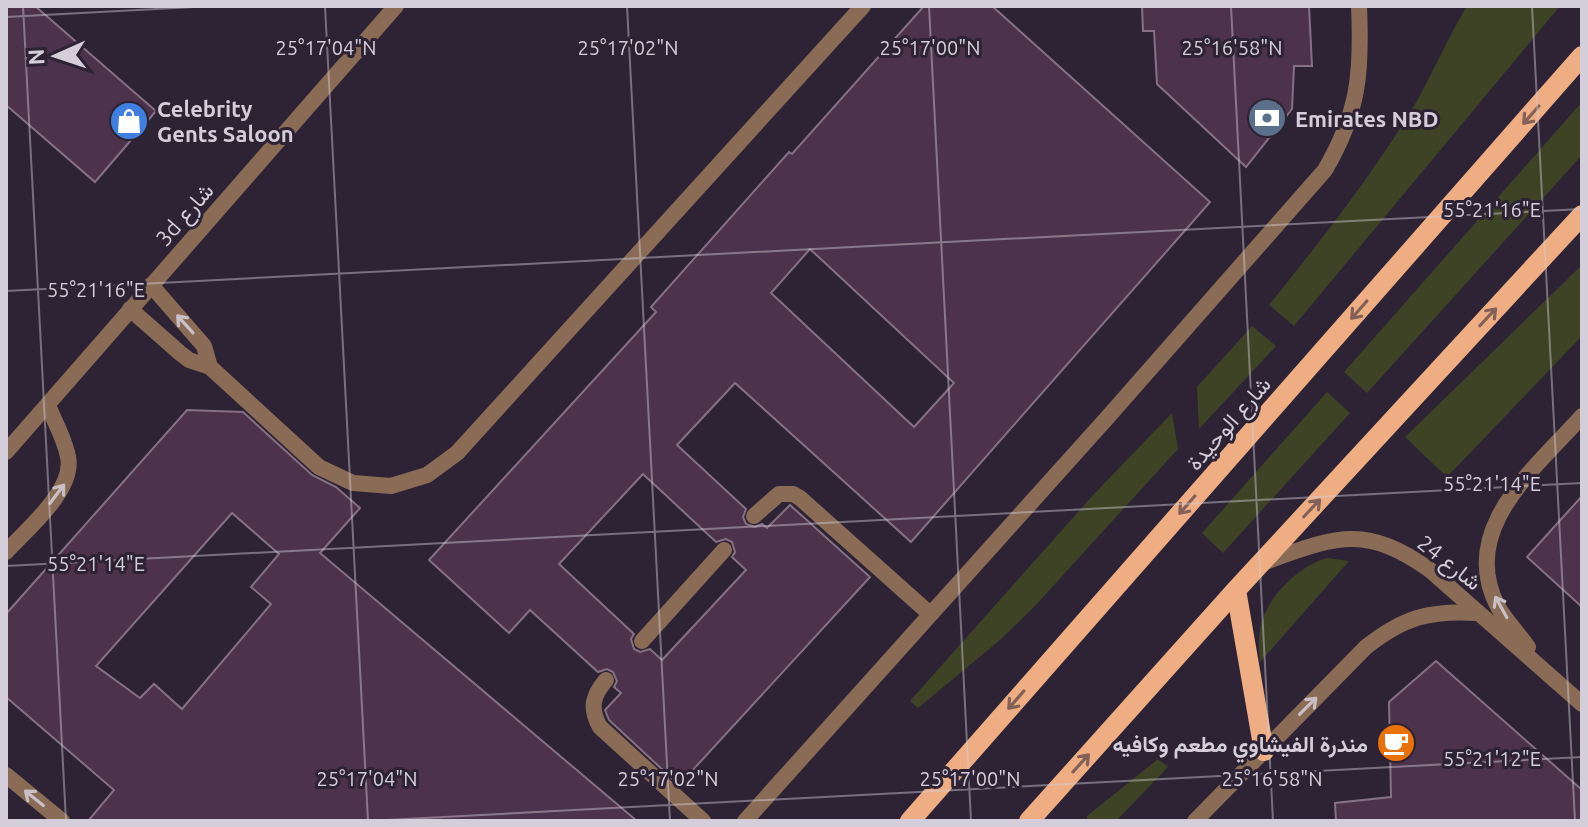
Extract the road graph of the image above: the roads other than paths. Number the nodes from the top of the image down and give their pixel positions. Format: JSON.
{"nodes":[{"id":1,"x":396,"y":6,"type":"edge"},
{"id":2,"x":863,"y":6,"type":"edge"},
{"id":3,"x":1359,"y":6,"type":"edge"},
{"id":4,"x":1582,"y":56,"type":"edge"},
{"id":5,"x":1582,"y":215,"type":"edge"},
{"id":6,"x":151,"y":285,"type":"junction"},
{"id":7,"x":130,"y":309,"type":"junction"},
{"id":8,"x":210,"y":367,"type":"junction"},
{"id":9,"x":48,"y":405,"type":"junction"},
{"id":10,"x":1582,"y":416,"type":"edge"},
{"id":11,"x":6,"y":452,"type":"edge"},
{"id":12,"x":754,"y":516,"type":"dead end"},
{"id":13,"x":724,"y":550,"type":"dead end"},
{"id":14,"x":6,"y":552,"type":"edge"},
{"id":15,"x":1261,"y":563,"type":"junction"},
{"id":16,"x":1236,"y":590,"type":"junction"},
{"id":17,"x":1478,"y":613,"type":"junction"},
{"id":18,"x":930,"y":614,"type":"junction"},
{"id":19,"x":642,"y":641,"type":"dead end"},
{"id":20,"x":1546,"y":671,"type":"junction"},
{"id":21,"x":606,"y":680,"type":"dead end"},
{"id":22,"x":1582,"y":704,"type":"edge"},
{"id":23,"x":1264,"y":751,"type":"junction"},
{"id":24,"x":6,"y":775,"type":"edge"},
{"id":25,"x":62,"y":821,"type":"edge"},
{"id":26,"x":703,"y":821,"type":"edge"},
{"id":27,"x":745,"y":821,"type":"edge"},
{"id":28,"x":910,"y":821,"type":"edge"},
{"id":29,"x":1029,"y":821,"type":"edge"},
{"id":30,"x":1195,"y":821,"type":"edge"}],
"edges":[{"from":1,"to":6,"type":"street","name":"3d شارع"},
{"from":2,"to":8,"type":"street"},
{"from":3,"to":18,"type":"street"},
{"from":4,"to":28,"type":"main road","name":"شارع الوحيدة","one_way":true},
{"from":15,"to":5,"type":"main road","one_way":true},
{"from":6,"to":7,"type":"street","name":"3d شارع"},
{"from":8,"to":6,"type":"street","one_way":true},
{"from":7,"to":8,"type":"street"},
{"from":7,"to":9,"type":"street","name":"3d شارع"},
{"from":9,"to":11,"type":"street","name":"3d شارع"},
{"from":14,"to":9,"type":"street","one_way":true},
{"from":20,"to":10,"type":"street","one_way":true},
{"from":12,"to":18,"type":"street"},
{"from":13,"to":19,"type":"street"},
{"from":15,"to":16,"type":"main road"},
{"from":15,"to":17,"type":"street","name":"شارع 24"},
{"from":16,"to":23,"type":"main road"},
{"from":29,"to":16,"type":"main road","one_way":true},
{"from":17,"to":20,"type":"street","name":"شارع 24"},
{"from":23,"to":17,"type":"street","one_way":true},
{"from":18,"to":27,"type":"street"},
{"from":20,"to":22,"type":"street","name":"شارع 24"},
{"from":21,"to":26,"type":"street"},
{"from":23,"to":30,"type":"street"},
{"from":25,"to":24,"type":"street","one_way":true}]}
